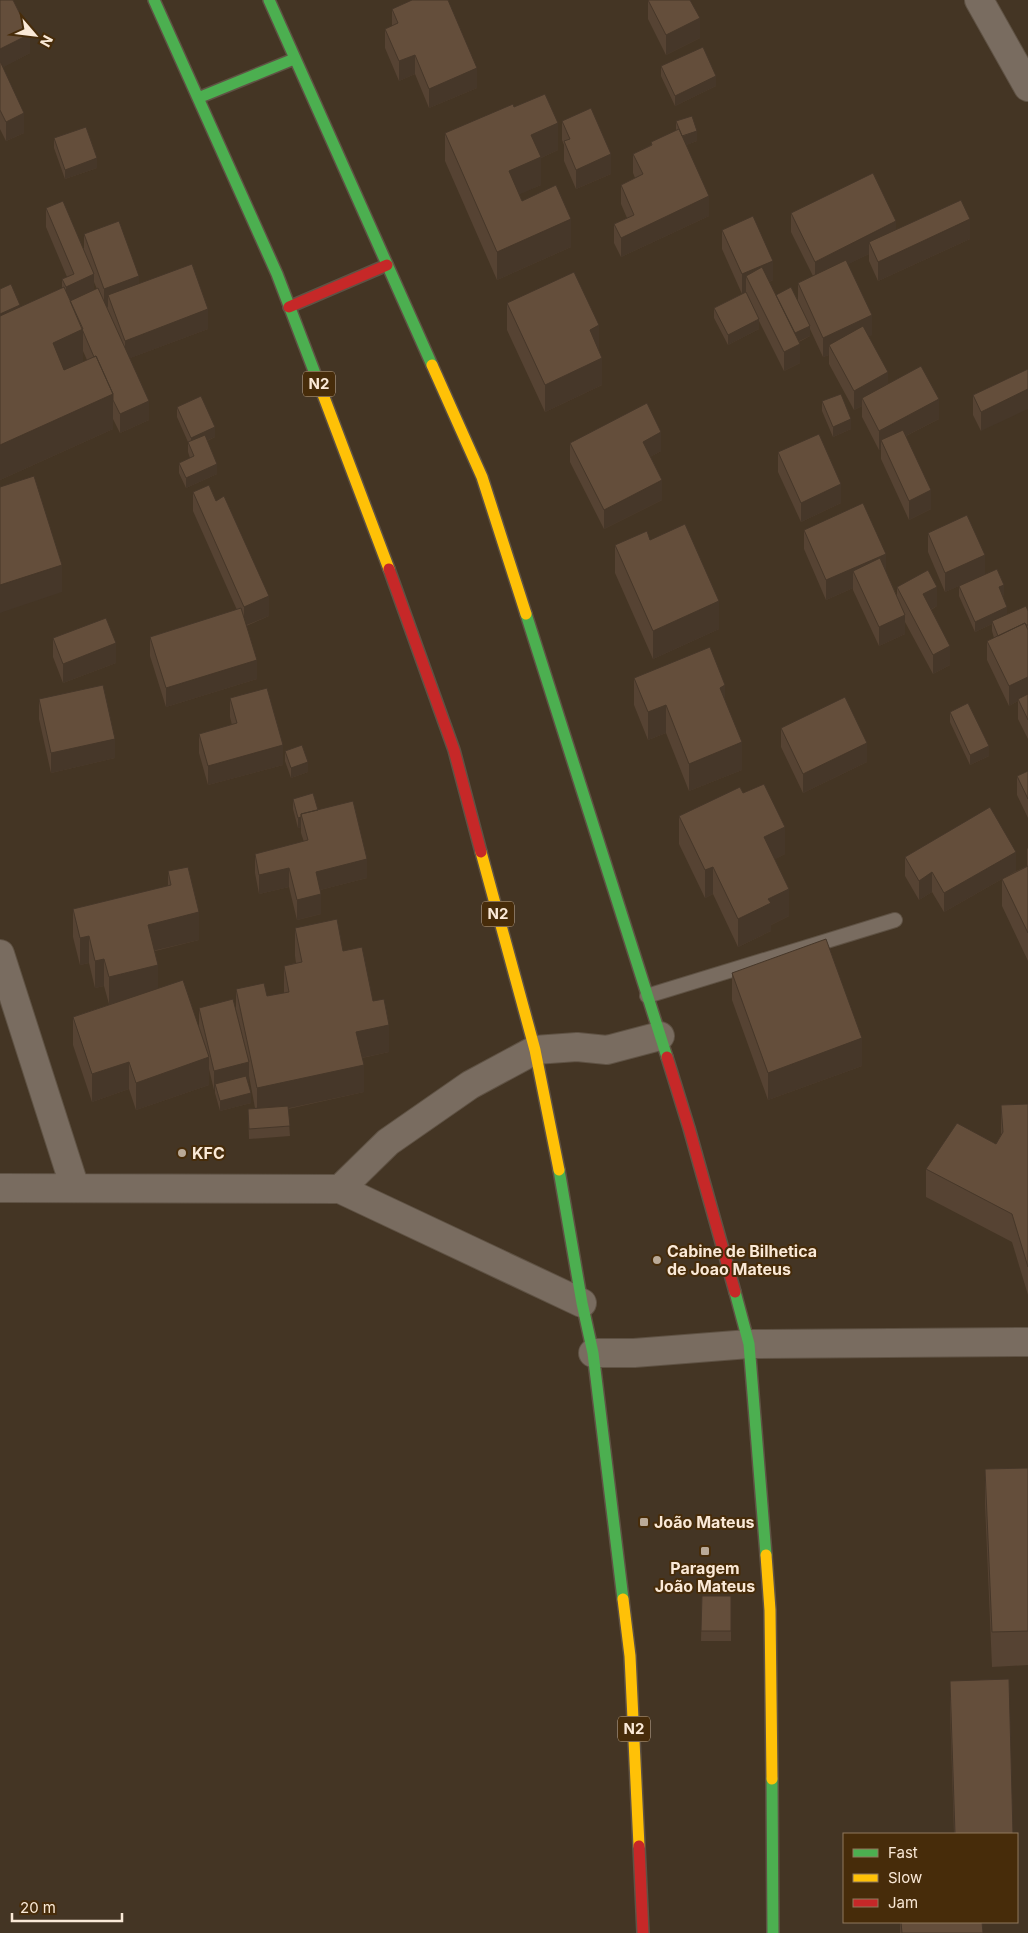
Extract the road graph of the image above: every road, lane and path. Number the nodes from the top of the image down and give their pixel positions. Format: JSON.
{"nodes":[{"id":1,"x":154,"y":0,"type":"edge"},
{"id":2,"x":269,"y":0,"type":"edge"},
{"id":3,"x":979,"y":0,"type":"edge"},
{"id":4,"x":294,"y":60,"type":"junction"},
{"id":5,"x":1028,"y":87,"type":"edge"},
{"id":6,"x":198,"y":98,"type":"junction"},
{"id":7,"x":387,"y":265,"type":"junction"},
{"id":8,"x":289,"y":307,"type":"junction"},
{"id":9,"x":895,"y":920,"type":"dead end"},
{"id":10,"x":0,"y":954,"type":"edge"},
{"id":11,"x":647,"y":996,"type":"junction"},
{"id":12,"x":660,"y":1036,"type":"junction"},
{"id":13,"x":535,"y":1050,"type":"junction"},
{"id":14,"x":0,"y":1188,"type":"edge"},
{"id":15,"x":75,"y":1188,"type":"junction"},
{"id":16,"x":340,"y":1189,"type":"junction"},
{"id":17,"x":582,"y":1303,"type":"junction"},
{"id":18,"x":1028,"y":1342,"type":"edge"},
{"id":19,"x":749,"y":1344,"type":"junction"},
{"id":20,"x":593,"y":1353,"type":"junction"},
{"id":21,"x":643,"y":1933,"type":"edge"},
{"id":22,"x":773,"y":1933,"type":"edge"}],
"edges":[{"from":1,"to":6,"type":"main road","number":"N2"},
{"from":2,"to":4,"type":"main road"},
{"from":3,"to":5,"type":"street"},
{"from":4,"to":6,"type":"main road"},
{"from":4,"to":7,"type":"main road"},
{"from":6,"to":8,"type":"main road","number":"N2"},
{"from":7,"to":8,"type":"main road"},
{"from":7,"to":11,"type":"main road"},
{"from":8,"to":13,"type":"main road","number":"N2"},
{"from":9,"to":11,"type":"lane"},
{"from":10,"to":15,"type":"street"},
{"from":11,"to":12,"type":"main road"},
{"from":12,"to":13,"type":"street"},
{"from":12,"to":19,"type":"main road"},
{"from":13,"to":16,"type":"street"},
{"from":13,"to":17,"type":"main road","number":"N2"},
{"from":14,"to":15,"type":"street"},
{"from":15,"to":16,"type":"street"},
{"from":16,"to":17,"type":"street"},
{"from":17,"to":20,"type":"main road","number":"N2"},
{"from":18,"to":19,"type":"street"},
{"from":19,"to":20,"type":"street"},
{"from":19,"to":22,"type":"main road"},
{"from":20,"to":21,"type":"main road","number":"N2"}]}
